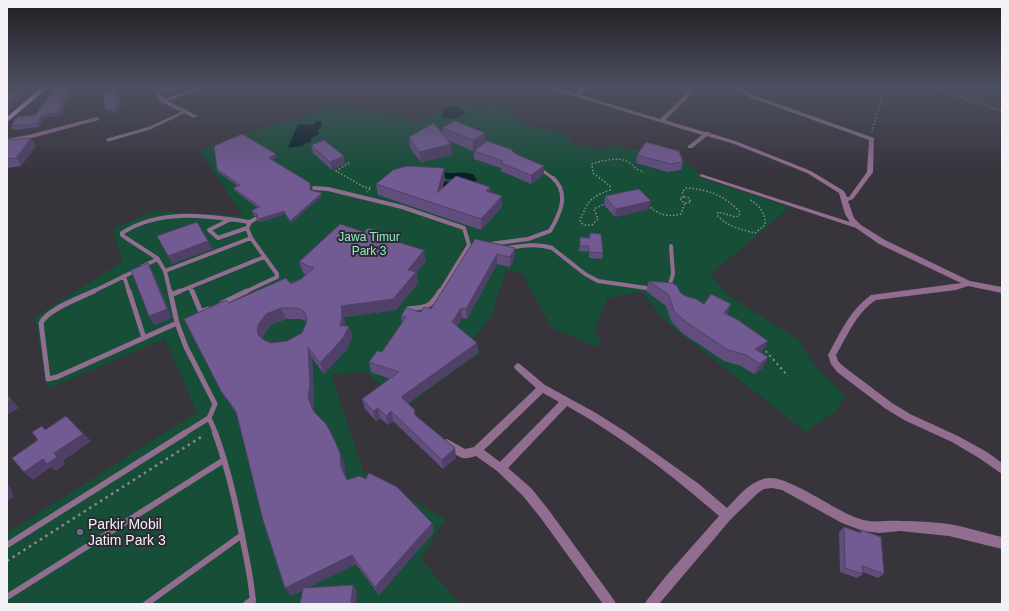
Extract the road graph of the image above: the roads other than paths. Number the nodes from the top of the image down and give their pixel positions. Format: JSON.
{"nodes":[{"id":1,"x":176,"y":116,"type":"edge"},
{"id":2,"x":647,"y":116,"type":"edge"},
{"id":3,"x":667,"y":116,"type":"edge"},
{"id":4,"x":806,"y":116,"type":"edge"},
{"id":5,"x":96,"y":119,"type":"dead end"},
{"id":6,"x":662,"y":120,"type":"junction"},
{"id":7,"x":707,"y":133,"type":"junction"},
{"id":8,"x":108,"y":140,"type":"dead end"},
{"id":9,"x":7,"y":141,"type":"edge"},
{"id":10,"x":690,"y":147,"type":"dead end"},
{"id":11,"x":537,"y":167,"type":"edge"},
{"id":12,"x":702,"y":176,"type":"dead end"},
{"id":13,"x":314,"y":188,"type":"dead end"},
{"id":14,"x":844,"y":200,"type":"junction"},
{"id":15,"x":230,"y":220,"type":"junction"},
{"id":16,"x":251,"y":223,"type":"junction"},
{"id":17,"x":858,"y":226,"type":"junction"},
{"id":18,"x":251,"y":238,"type":"junction"},
{"id":19,"x":468,"y":245,"type":"junction"},
{"id":20,"x":475,"y":245,"type":"edge"},
{"id":21,"x":671,"y":246,"type":"dead end"},
{"id":22,"x":264,"y":257,"type":"junction"},
{"id":23,"x":158,"y":259,"type":"junction"},
{"id":24,"x":165,"y":271,"type":"junction"},
{"id":25,"x":124,"y":276,"type":"junction"},
{"id":26,"x":968,"y":283,"type":"junction"},
{"id":27,"x":190,"y":288,"type":"junction"},
{"id":28,"x":1002,"y":290,"type":"edge"},
{"id":29,"x":171,"y":295,"type":"junction"},
{"id":30,"x":408,"y":309,"type":"edge"},
{"id":31,"x":177,"y":323,"type":"junction"},
{"id":32,"x":144,"y":338,"type":"junction"},
{"id":33,"x":518,"y":368,"type":"dead end"},
{"id":34,"x":542,"y":388,"type":"junction"},
{"id":35,"x":566,"y":401,"type":"junction"},
{"id":36,"x":209,"y":418,"type":"junction"},
{"id":37,"x":439,"y":437,"type":"edge"},
{"id":38,"x":477,"y":451,"type":"junction"},
{"id":39,"x":224,"y":460,"type":"junction"},
{"id":40,"x":501,"y":468,"type":"junction"},
{"id":41,"x":1002,"y":469,"type":"edge"},
{"id":42,"x":727,"y":515,"type":"junction"},
{"id":43,"x":242,"y":535,"type":"junction"},
{"id":44,"x":1002,"y":543,"type":"edge"},
{"id":45,"x":7,"y":546,"type":"edge"},
{"id":46,"x":7,"y":597,"type":"edge"},
{"id":47,"x":253,"y":601,"type":"edge"},
{"id":48,"x":146,"y":604,"type":"edge"},
{"id":49,"x":246,"y":604,"type":"edge"},
{"id":50,"x":610,"y":604,"type":"edge"},
{"id":51,"x":651,"y":604,"type":"edge"}],
"edges":[{"from":1,"to":8,"type":"lane"},
{"from":2,"to":6,"type":"street"},
{"from":3,"to":6,"type":"street"},
{"from":4,"to":14,"type":"street"},
{"from":5,"to":9,"type":"street"},
{"from":6,"to":7,"type":"street"},
{"from":7,"to":10,"type":"street"},
{"from":7,"to":14,"type":"street"},
{"from":11,"to":21,"type":"lane"},
{"from":12,"to":17,"type":"street"},
{"from":13,"to":19,"type":"lane"},
{"from":14,"to":17,"type":"street"},
{"from":15,"to":16,"type":"lane"},
{"from":15,"to":16,"type":"lane"},
{"from":15,"to":23,"type":"lane"},
{"from":16,"to":18,"type":"lane"},
{"from":17,"to":26,"type":"street"},
{"from":18,"to":22,"type":"lane"},
{"from":18,"to":24,"type":"lane"},
{"from":19,"to":20,"type":"lane"},
{"from":19,"to":30,"type":"lane"},
{"from":22,"to":27,"type":"lane"},
{"from":22,"to":27,"type":"lane"},
{"from":23,"to":24,"type":"lane"},
{"from":23,"to":25,"type":"lane"},
{"from":24,"to":29,"type":"lane"},
{"from":25,"to":32,"type":"lane"},
{"from":25,"to":32,"type":"lane"},
{"from":26,"to":28,"type":"street"},
{"from":26,"to":41,"type":"street"},
{"from":27,"to":29,"type":"lane"},
{"from":29,"to":31,"type":"lane"},
{"from":31,"to":32,"type":"lane"},
{"from":31,"to":36,"type":"lane"},
{"from":33,"to":34,"type":"street"},
{"from":34,"to":35,"type":"street"},
{"from":34,"to":38,"type":"street"},
{"from":35,"to":40,"type":"street"},
{"from":35,"to":42,"type":"street"},
{"from":36,"to":39,"type":"lane"},
{"from":36,"to":45,"type":"lane"},
{"from":37,"to":38,"type":"street"},
{"from":38,"to":40,"type":"street"},
{"from":39,"to":43,"type":"lane"},
{"from":39,"to":46,"type":"lane"},
{"from":40,"to":50,"type":"street"},
{"from":42,"to":44,"type":"street"},
{"from":42,"to":51,"type":"street"},
{"from":43,"to":47,"type":"lane"},
{"from":43,"to":48,"type":"lane"},
{"from":47,"to":49,"type":"lane"}]}
